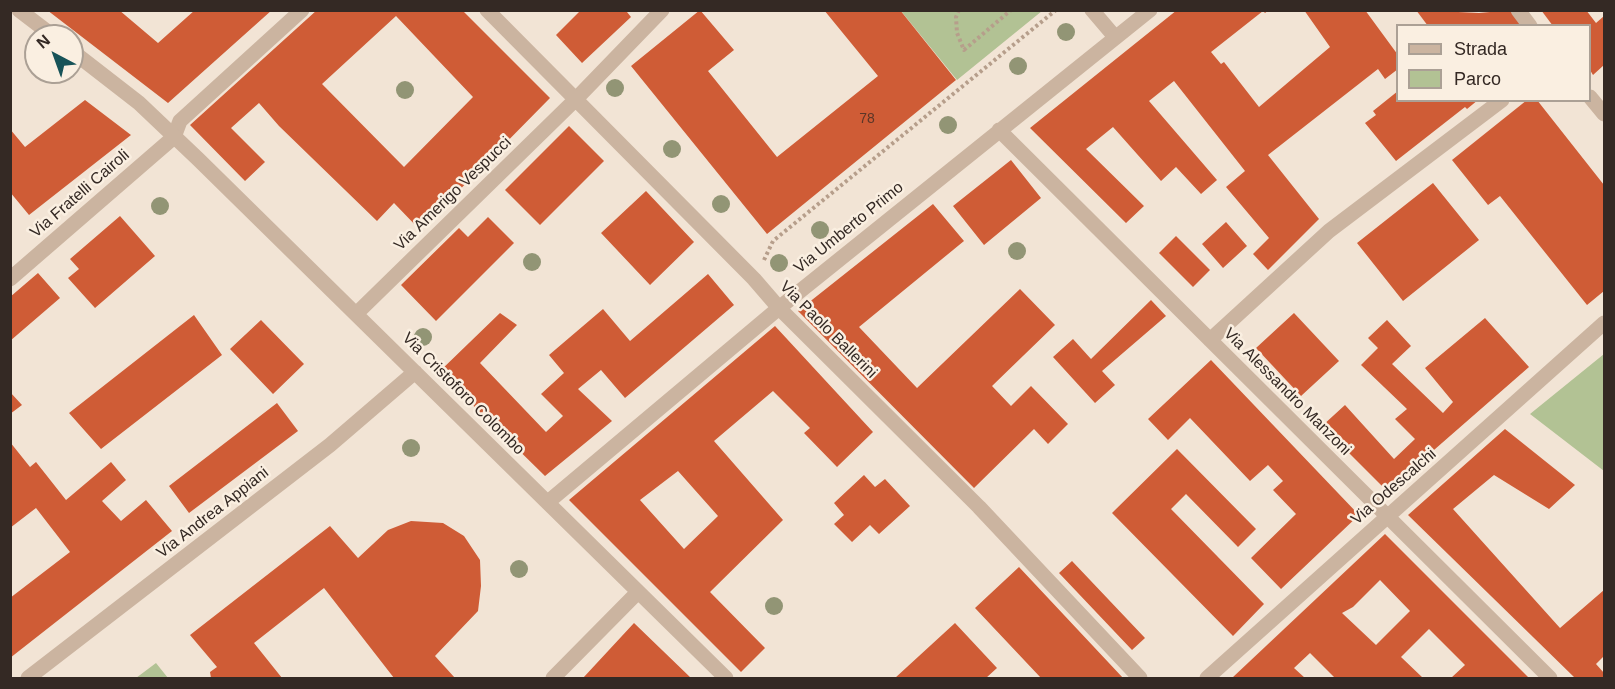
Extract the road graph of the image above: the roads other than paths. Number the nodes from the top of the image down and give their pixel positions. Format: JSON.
{"nodes":[{"id":1,"x":20,"y":10,"type":"edge"},
{"id":2,"x":302,"y":10,"type":"edge"},
{"id":3,"x":487,"y":10,"type":"edge"},
{"id":4,"x":662,"y":10,"type":"edge"},
{"id":5,"x":1092,"y":10,"type":"edge"},
{"id":6,"x":1150,"y":10,"type":"edge"},
{"id":7,"x":1518,"y":10,"type":"edge"},
{"id":8,"x":37,"y":24,"type":"edge"},
{"id":9,"x":1528,"y":24,"type":"edge"},
{"id":10,"x":1115,"y":37,"type":"junction"},
{"id":11,"x":84,"y":60,"type":"edge"},
{"id":12,"x":1591,"y":98,"type":"edge"},
{"id":13,"x":575,"y":100,"type":"junction"},
{"id":14,"x":1499,"y":102,"type":"edge"},
{"id":15,"x":1605,"y":114,"type":"edge"},
{"id":16,"x":999,"y":130,"type":"junction"},
{"id":17,"x":174,"y":137,"type":"junction"},
{"id":18,"x":10,"y":279,"type":"edge"},
{"id":19,"x":779,"y":308,"type":"junction"},
{"id":20,"x":356,"y":314,"type":"junction"},
{"id":21,"x":1605,"y":323,"type":"edge"},
{"id":22,"x":1210,"y":340,"type":"junction"},
{"id":23,"x":415,"y":372,"type":"junction"},
{"id":24,"x":548,"y":502,"type":"junction"},
{"id":25,"x":1386,"y":517,"type":"junction"},
{"id":26,"x":638,"y":592,"type":"junction"},
{"id":27,"x":28,"y":678,"type":"edge"},
{"id":28,"x":552,"y":678,"type":"edge"},
{"id":29,"x":726,"y":678,"type":"edge"},
{"id":30,"x":1140,"y":678,"type":"edge"},
{"id":31,"x":1207,"y":678,"type":"edge"},
{"id":32,"x":1550,"y":678,"type":"edge"}],
"edges":[{"from":1,"to":8,"type":"street"},
{"from":2,"to":17,"type":"street","name":"Via Fratelli Cairoli"},
{"from":3,"to":13,"type":"street","name":"Via Paolo Ballerini"},
{"from":4,"to":13,"type":"street","name":"Via Amerigo Vespucci"},
{"from":5,"to":10,"type":"street"},
{"from":6,"to":10,"type":"street","name":"Via Umberto Primo"},
{"from":7,"to":9,"type":"street"},
{"from":10,"to":16,"type":"street","name":"Via Umberto Primo"},
{"from":11,"to":17,"type":"street","name":"Via Cristoforo Colombo"},
{"from":12,"to":15,"type":"street"},
{"from":13,"to":19,"type":"street","name":"Via Paolo Ballerini"},
{"from":13,"to":20,"type":"street","name":"Via Amerigo Vespucci"},
{"from":14,"to":22,"type":"street"},
{"from":16,"to":19,"type":"street","name":"Via Umberto Primo"},
{"from":16,"to":22,"type":"street","name":"Via Alessandro Manzoni"},
{"from":17,"to":18,"type":"street","name":"Via Fratelli Cairoli"},
{"from":17,"to":20,"type":"street","name":"Via Cristoforo Colombo"},
{"from":19,"to":24,"type":"street","name":"Via Umberto Primo"},
{"from":19,"to":30,"type":"street","name":"Via Paolo Ballerini"},
{"from":20,"to":23,"type":"street","name":"Via Cristoforo Colombo"},
{"from":21,"to":25,"type":"street","name":"Via Odescalchi"},
{"from":22,"to":25,"type":"street","name":"Via Alessandro Manzoni"},
{"from":23,"to":24,"type":"street","name":"Via Cristoforo Colombo"},
{"from":23,"to":27,"type":"street","name":"Via Andrea Appiani"},
{"from":24,"to":26,"type":"street","name":"Via Cristoforo Colombo"},
{"from":25,"to":31,"type":"street","name":"Via Odescalchi"},
{"from":25,"to":32,"type":"street","name":"Via Alessandro Manzoni"},
{"from":26,"to":28,"type":"street"},
{"from":26,"to":29,"type":"street","name":"Via Cristoforo Colombo"}]}
